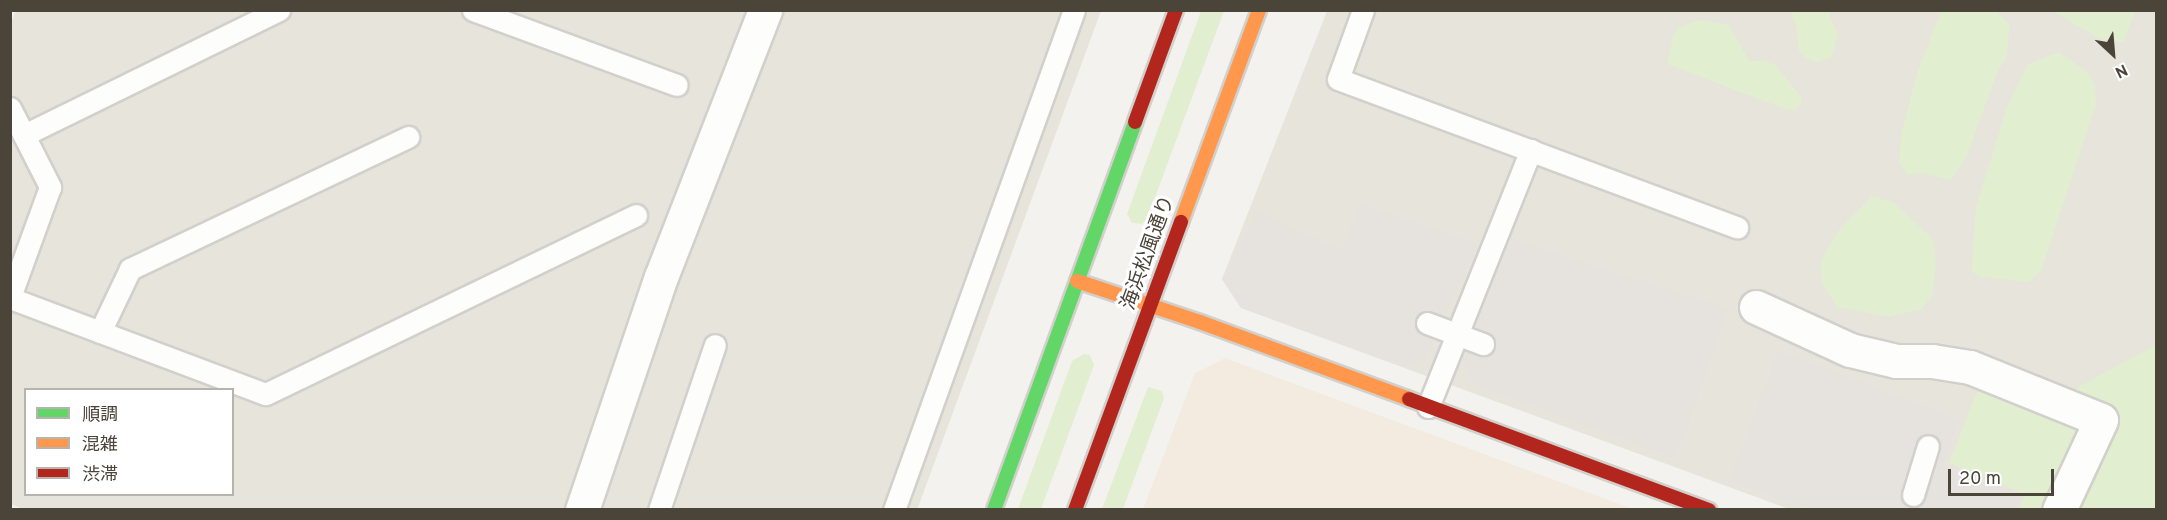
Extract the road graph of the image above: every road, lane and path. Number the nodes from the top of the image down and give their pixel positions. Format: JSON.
{"nodes":[{"id":1,"x":279,"y":10,"type":"edge"},
{"id":2,"x":473,"y":10,"type":"edge"},
{"id":3,"x":765,"y":10,"type":"edge"},
{"id":4,"x":1074,"y":10,"type":"edge"},
{"id":5,"x":1176,"y":10,"type":"edge"},
{"id":6,"x":1258,"y":10,"type":"edge"},
{"id":7,"x":1363,"y":10,"type":"edge"},
{"id":8,"x":677,"y":85,"type":"dead end"},
{"id":9,"x":10,"y":108,"type":"edge"},
{"id":10,"x":24,"y":135,"type":"junction"},
{"id":11,"x":408,"y":137,"type":"dead end"},
{"id":12,"x":1531,"y":150,"type":"junction"},
{"id":13,"x":636,"y":215,"type":"dead end"},
{"id":14,"x":1737,"y":227,"type":"dead end"},
{"id":15,"x":1077,"y":281,"type":"junction"},
{"id":16,"x":10,"y":298,"type":"edge"},
{"id":17,"x":1150,"y":306,"type":"junction"},
{"id":18,"x":1756,"y":307,"type":"dead end"},
{"id":19,"x":1427,"y":323,"type":"dead end"},
{"id":20,"x":100,"y":332,"type":"junction"},
{"id":21,"x":1458,"y":334,"type":"junction"},
{"id":22,"x":1483,"y":344,"type":"dead end"},
{"id":23,"x":715,"y":345,"type":"dead end"},
{"id":24,"x":1428,"y":407,"type":"junction"},
{"id":25,"x":1928,"y":446,"type":"dead end"},
{"id":26,"x":1912,"y":495,"type":"dead end"},
{"id":27,"x":582,"y":510,"type":"edge"},
{"id":28,"x":659,"y":510,"type":"edge"},
{"id":29,"x":894,"y":510,"type":"edge"},
{"id":30,"x":994,"y":510,"type":"edge"},
{"id":31,"x":1075,"y":510,"type":"edge"},
{"id":32,"x":1708,"y":510,"type":"edge"},
{"id":33,"x":2059,"y":510,"type":"edge"}],
"edges":[{"from":1,"to":10,"type":"lane"},
{"from":2,"to":8,"type":"lane"},
{"from":3,"to":27,"type":"street"},
{"from":4,"to":29,"type":"lane"},
{"from":5,"to":15,"type":"street"},
{"from":6,"to":17,"type":"street","name":"海浜松風通り"},
{"from":7,"to":12,"type":"lane"},
{"from":9,"to":10,"type":"lane"},
{"from":10,"to":16,"type":"lane"},
{"from":11,"to":20,"type":"lane"},
{"from":12,"to":14,"type":"lane"},
{"from":12,"to":21,"type":"lane"},
{"from":13,"to":20,"type":"lane"},
{"from":15,"to":17,"type":"street"},
{"from":15,"to":30,"type":"street"},
{"from":16,"to":20,"type":"lane"},
{"from":17,"to":24,"type":"street"},
{"from":17,"to":31,"type":"street","name":"海浜松風通り"},
{"from":18,"to":33,"type":"street"},
{"from":19,"to":21,"type":"lane"},
{"from":21,"to":22,"type":"lane"},
{"from":21,"to":24,"type":"lane"},
{"from":23,"to":28,"type":"lane"},
{"from":24,"to":32,"type":"street"},
{"from":25,"to":26,"type":"lane"}]}
